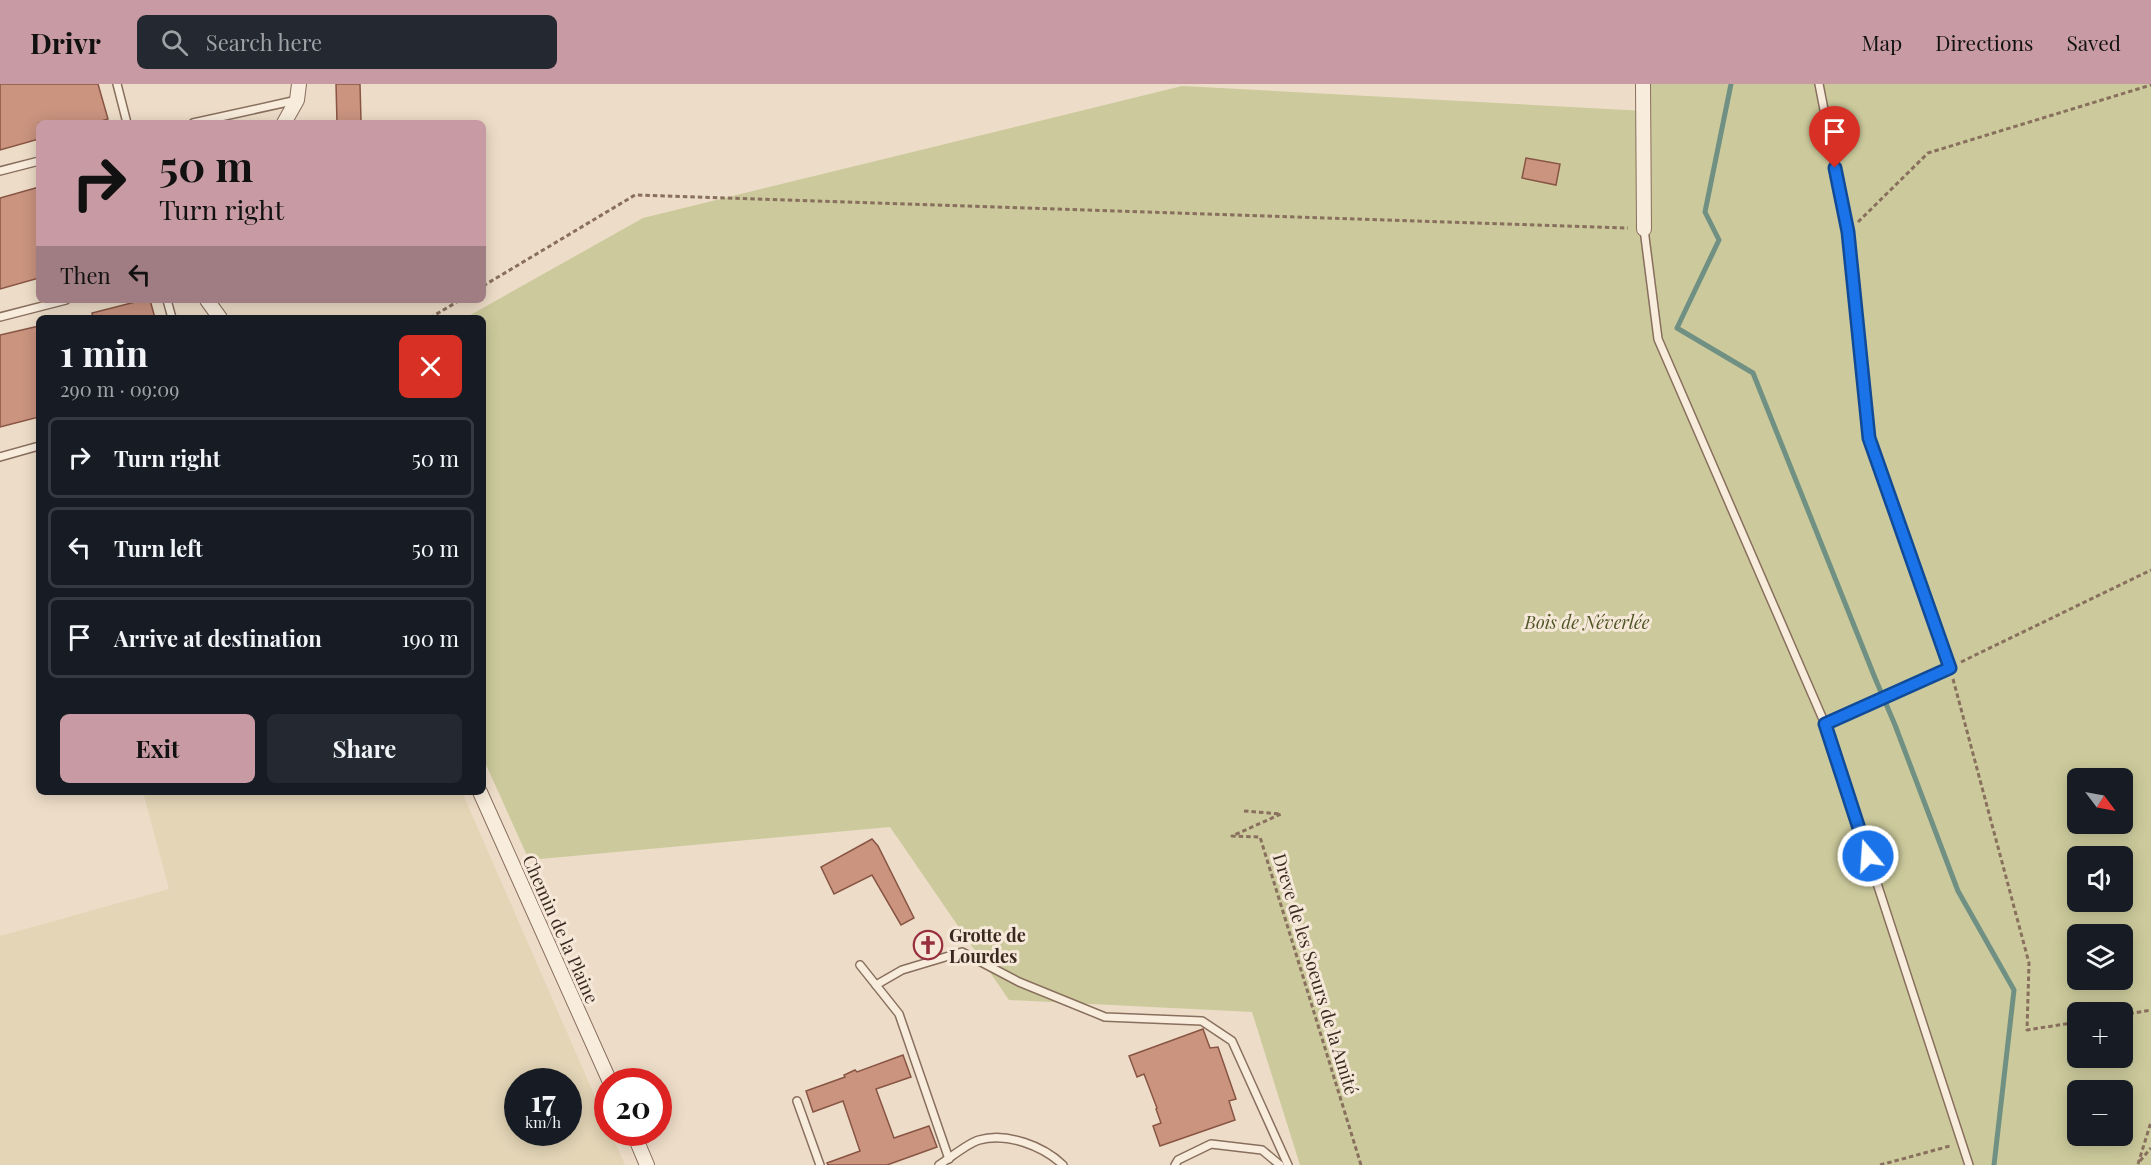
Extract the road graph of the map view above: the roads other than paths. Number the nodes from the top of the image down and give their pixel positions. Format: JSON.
{"nodes":[{"id":1,"x":117,"y":84,"type":"edge"},
{"id":2,"x":299,"y":84,"type":"edge"},
{"id":3,"x":1643,"y":84,"type":"edge"},
{"id":4,"x":1819,"y":84,"type":"edge"},
{"id":5,"x":297,"y":100,"type":"junction"},
{"id":6,"x":126,"y":120,"type":"edge"},
{"id":7,"x":207,"y":120,"type":"edge"},
{"id":8,"x":286,"y":120,"type":"edge"},
{"id":9,"x":36,"y":162,"type":"edge"},
{"id":10,"x":0,"y":171,"type":"edge"},
{"id":11,"x":1644,"y":229,"type":"joint"},
{"id":12,"x":54,"y":303,"type":"edge"},
{"id":13,"x":0,"y":317,"type":"edge"},
{"id":14,"x":36,"y":447,"type":"edge"},
{"id":15,"x":0,"y":457,"type":"edge"},
{"id":16,"x":1825,"y":724,"type":"junction"},
{"id":17,"x":481,"y":795,"type":"edge"},
{"id":18,"x":860,"y":965,"type":"dead end"},
{"id":19,"x":876,"y":986,"type":"junction"},
{"id":20,"x":604,"y":1068,"type":"edge"},
{"id":21,"x":797,"y":1101,"type":"dead end"},
{"id":22,"x":639,"y":1146,"type":"edge"},
{"id":23,"x":949,"y":1159,"type":"junction"},
{"id":24,"x":647,"y":1165,"type":"edge"},
{"id":25,"x":820,"y":1165,"type":"edge"},
{"id":26,"x":939,"y":1165,"type":"edge"},
{"id":27,"x":1063,"y":1165,"type":"edge"},
{"id":28,"x":1175,"y":1165,"type":"edge"},
{"id":29,"x":1280,"y":1165,"type":"edge"},
{"id":30,"x":1288,"y":1165,"type":"edge"},
{"id":31,"x":1969,"y":1165,"type":"edge"}],
"edges":[{"from":1,"to":6,"type":"lane"},
{"from":2,"to":5,"type":"street"},
{"from":3,"to":11,"type":"street"},
{"from":4,"to":16,"type":"lane"},
{"from":5,"to":7,"type":"lane"},
{"from":5,"to":8,"type":"street"},
{"from":9,"to":10,"type":"lane"},
{"from":11,"to":16,"type":"lane"},
{"from":12,"to":13,"type":"lane"},
{"from":14,"to":15,"type":"lane"},
{"from":16,"to":31,"type":"lane"},
{"from":17,"to":20,"type":"street","name":"Chemin de la Plaine"},
{"from":18,"to":19,"type":"lane"},
{"from":19,"to":23,"type":"lane"},
{"from":19,"to":30,"type":"lane"},
{"from":21,"to":25,"type":"lane"},
{"from":22,"to":24,"type":"street"},
{"from":23,"to":26,"type":"lane"},
{"from":23,"to":27,"type":"lane"},
{"from":28,"to":29,"type":"lane"}]}
